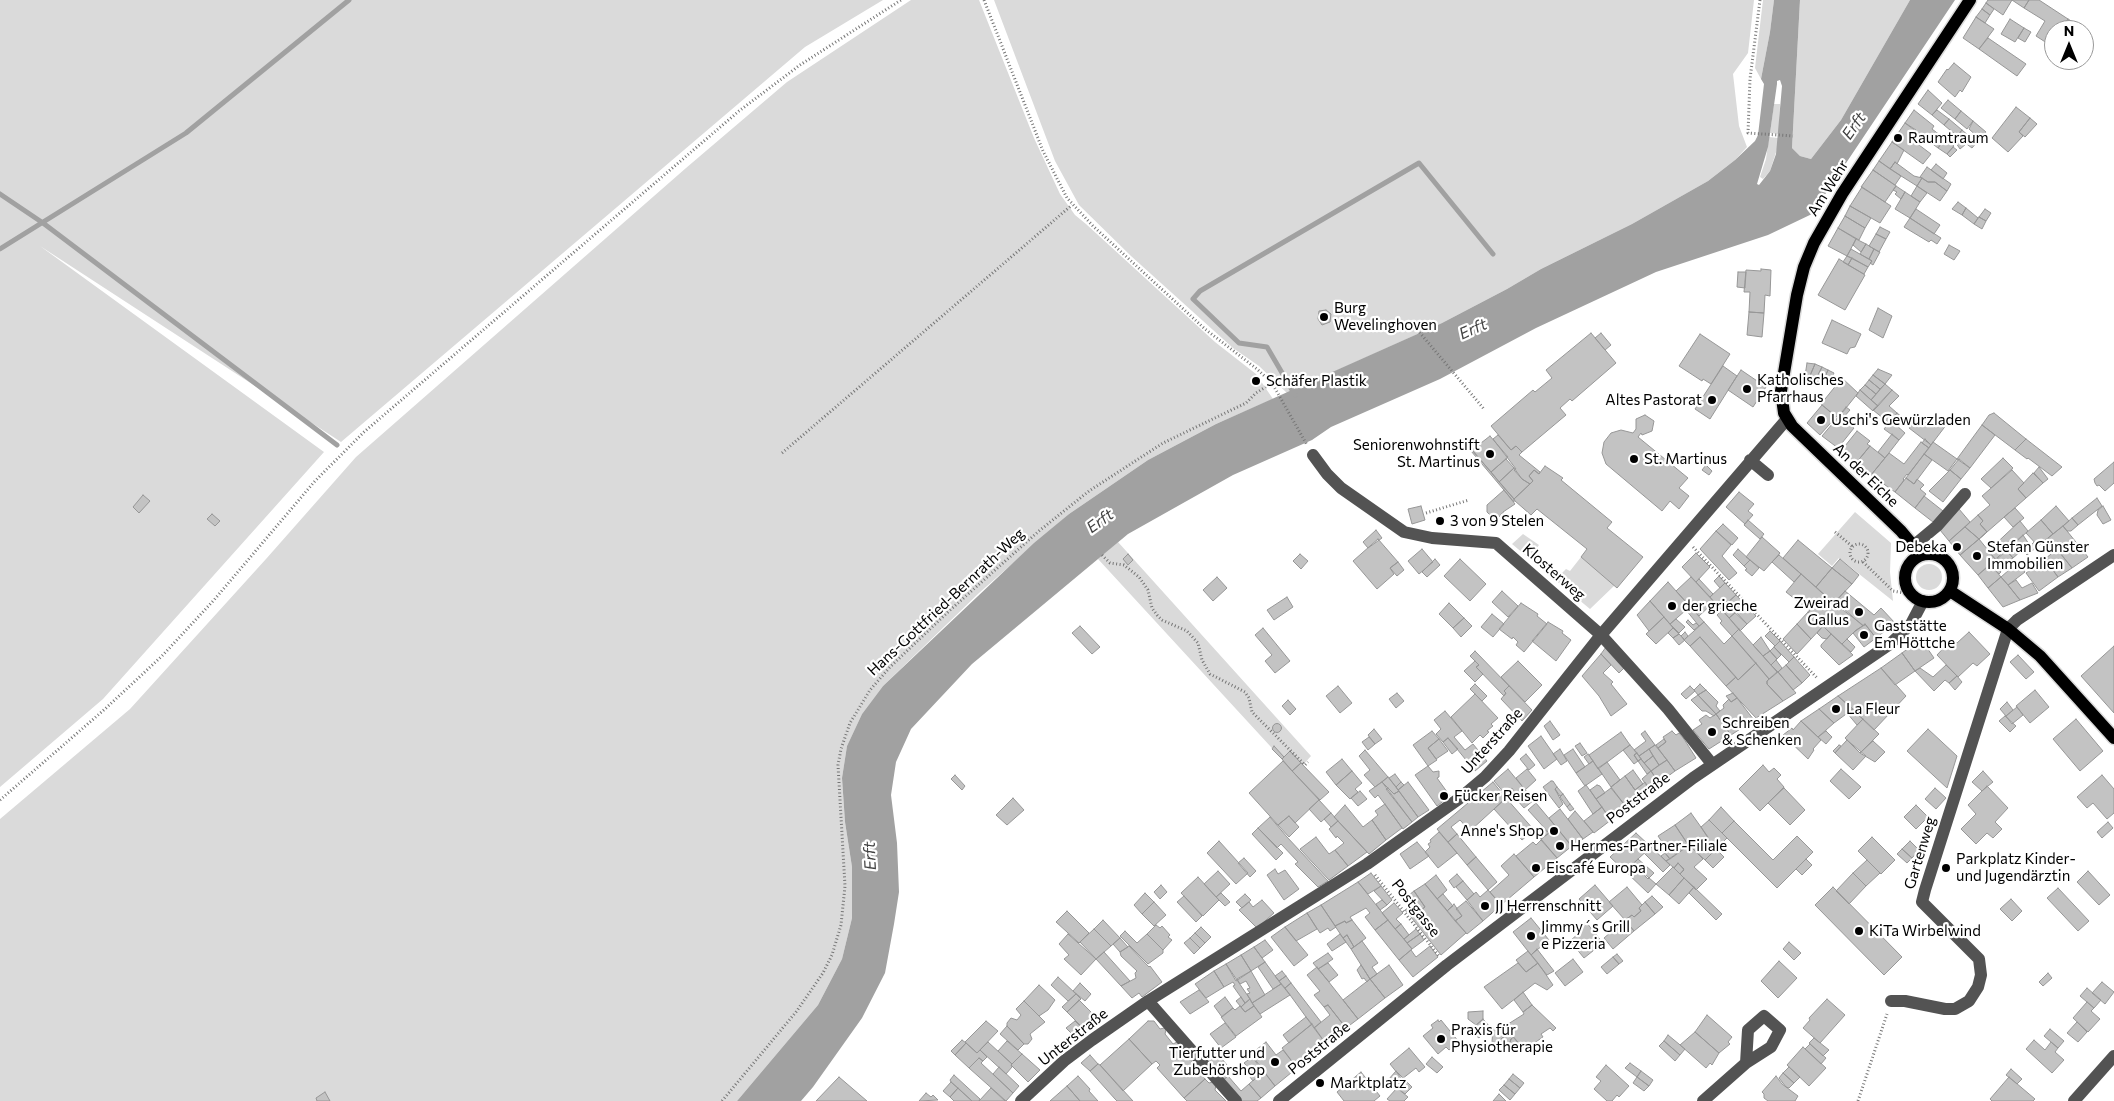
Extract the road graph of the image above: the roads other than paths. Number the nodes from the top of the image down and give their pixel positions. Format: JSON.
{"nodes":[{"id":1,"x":1970,"y":0,"type":"edge"},
{"id":2,"x":1787,"y":419,"type":"junction"},
{"id":3,"x":1312,"y":455,"type":"road end"},
{"id":4,"x":1750,"y":460,"type":"junction"},
{"id":5,"x":1768,"y":475,"type":"dead end"},
{"id":6,"x":1965,"y":494,"type":"dead end"},
{"id":7,"x":1917,"y":551,"type":"junction"},
{"id":8,"x":2114,"y":555,"type":"edge"},
{"id":9,"x":1950,"y":591,"type":"junction"},
{"id":10,"x":1923,"y":601,"type":"junction"},
{"id":11,"x":2008,"y":629,"type":"junction"},
{"id":12,"x":1601,"y":635,"type":"junction"},
{"id":13,"x":2114,"y":738,"type":"edge"},
{"id":14,"x":1712,"y":764,"type":"junction"},
{"id":15,"x":1148,"y":1001,"type":"junction"},
{"id":16,"x":1891,"y":1001,"type":"road end"},
{"id":17,"x":2114,"y":1056,"type":"edge"},
{"id":18,"x":1746,"y":1063,"type":"dead end"},
{"id":19,"x":1284,"y":1099,"type":"edge"},
{"id":20,"x":1021,"y":1101,"type":"edge"},
{"id":21,"x":1236,"y":1101,"type":"edge"},
{"id":22,"x":1703,"y":1101,"type":"edge"},
{"id":23,"x":2074,"y":1101,"type":"edge"}],
"edges":[{"from":1,"to":2,"type":"main road","name":"Am Wehr"},
{"from":2,"to":4,"type":"street","name":"Unterstraße"},
{"from":2,"to":7,"type":"main road","name":"An der Eiche"},
{"from":3,"to":12,"type":"street","name":"Klosterweg"},
{"from":4,"to":5,"type":"street"},
{"from":4,"to":12,"type":"street","name":"Unterstraße"},
{"from":6,"to":7,"type":"street"},
{"from":7,"to":9,"type":"main road"},
{"from":7,"to":10,"type":"main road"},
{"from":8,"to":11,"type":"street"},
{"from":9,"to":10,"type":"main road"},
{"from":9,"to":11,"type":"main road"},
{"from":10,"to":14,"type":"street","name":"Poststraße"},
{"from":11,"to":13,"type":"main road"},
{"from":11,"to":16,"type":"street","name":"Gartenweg"},
{"from":12,"to":14,"type":"street","name":"Klosterweg"},
{"from":12,"to":15,"type":"street","name":"Unterstraße"},
{"from":14,"to":19,"type":"street","name":"Poststraße"},
{"from":15,"to":20,"type":"street","name":"Unterstraße"},
{"from":15,"to":21,"type":"street"},
{"from":17,"to":23,"type":"street"},
{"from":18,"to":22,"type":"street"}]}
